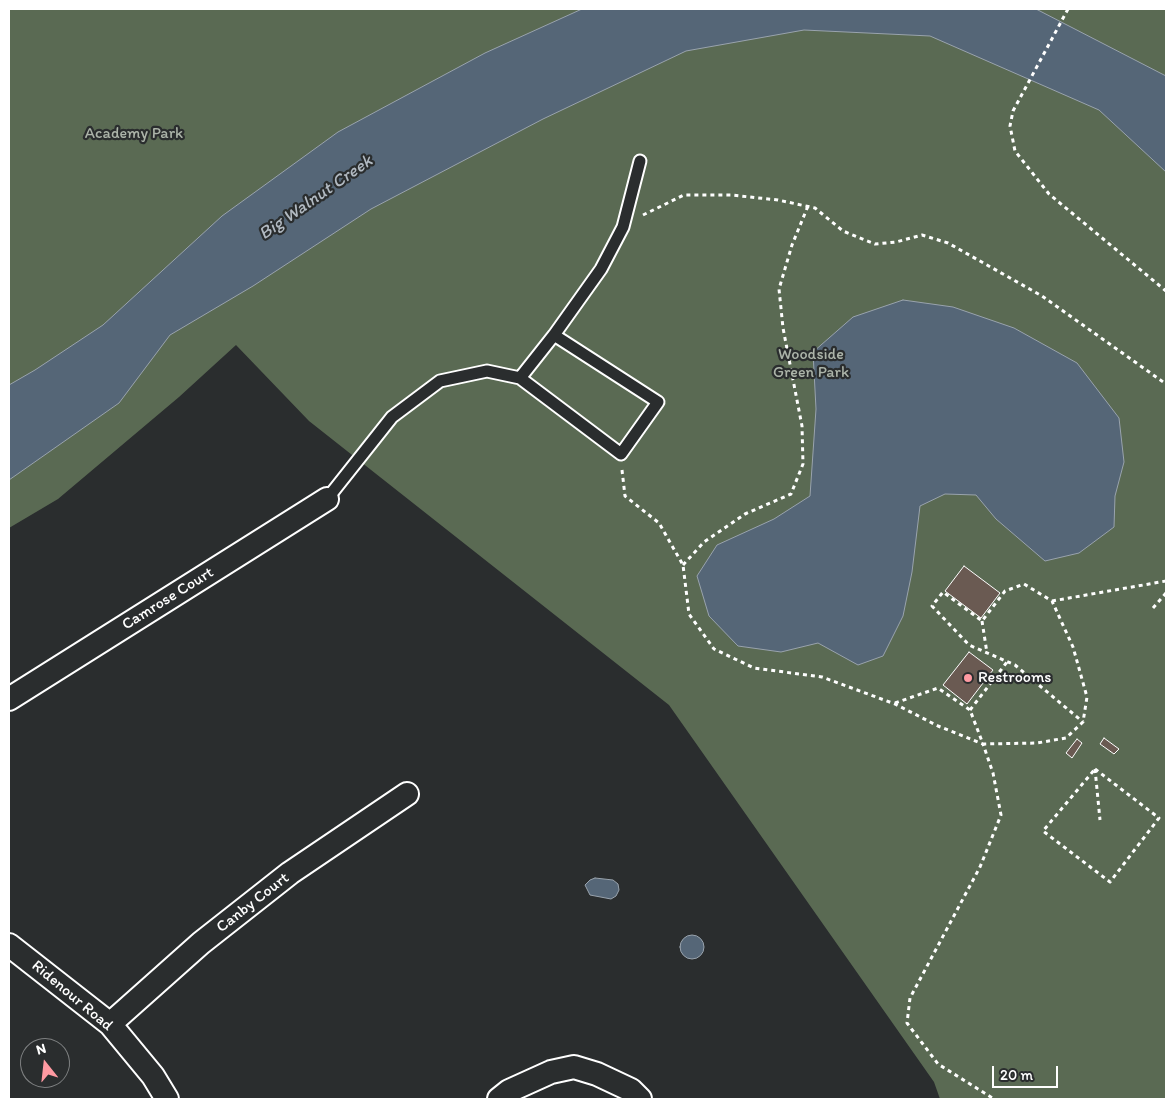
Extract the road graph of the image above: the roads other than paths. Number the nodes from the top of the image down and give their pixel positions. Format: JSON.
{"nodes":[{"id":1,"x":640,"y":161,"type":"dead end"},
{"id":2,"x":554,"y":335,"type":"junction"},
{"id":3,"x":520,"y":378,"type":"junction"},
{"id":4,"x":327,"y":499,"type":"joint"},
{"id":5,"x":9,"y":698,"type":"edge"},
{"id":6,"x":407,"y":794,"type":"dead end"},
{"id":7,"x":11,"y":951,"type":"edge"},
{"id":8,"x":110,"y":1024,"type":"junction"},
{"id":9,"x":167,"y":1099,"type":"edge"},
{"id":10,"x":499,"y":1099,"type":"edge"},
{"id":11,"x":640,"y":1099,"type":"edge"}],
"edges":[{"from":1,"to":2,"type":"lane"},
{"from":2,"to":3,"type":"lane"},
{"from":2,"to":3,"type":"lane"},
{"from":3,"to":4,"type":"lane"},
{"from":4,"to":5,"type":"street","name":"Camrose Court"},
{"from":6,"to":8,"type":"street","name":"Canby Court"},
{"from":7,"to":8,"type":"street","name":"Ridenour Road"},
{"from":8,"to":9,"type":"street","name":"Ridenour Road"},
{"from":10,"to":11,"type":"street"}]}
